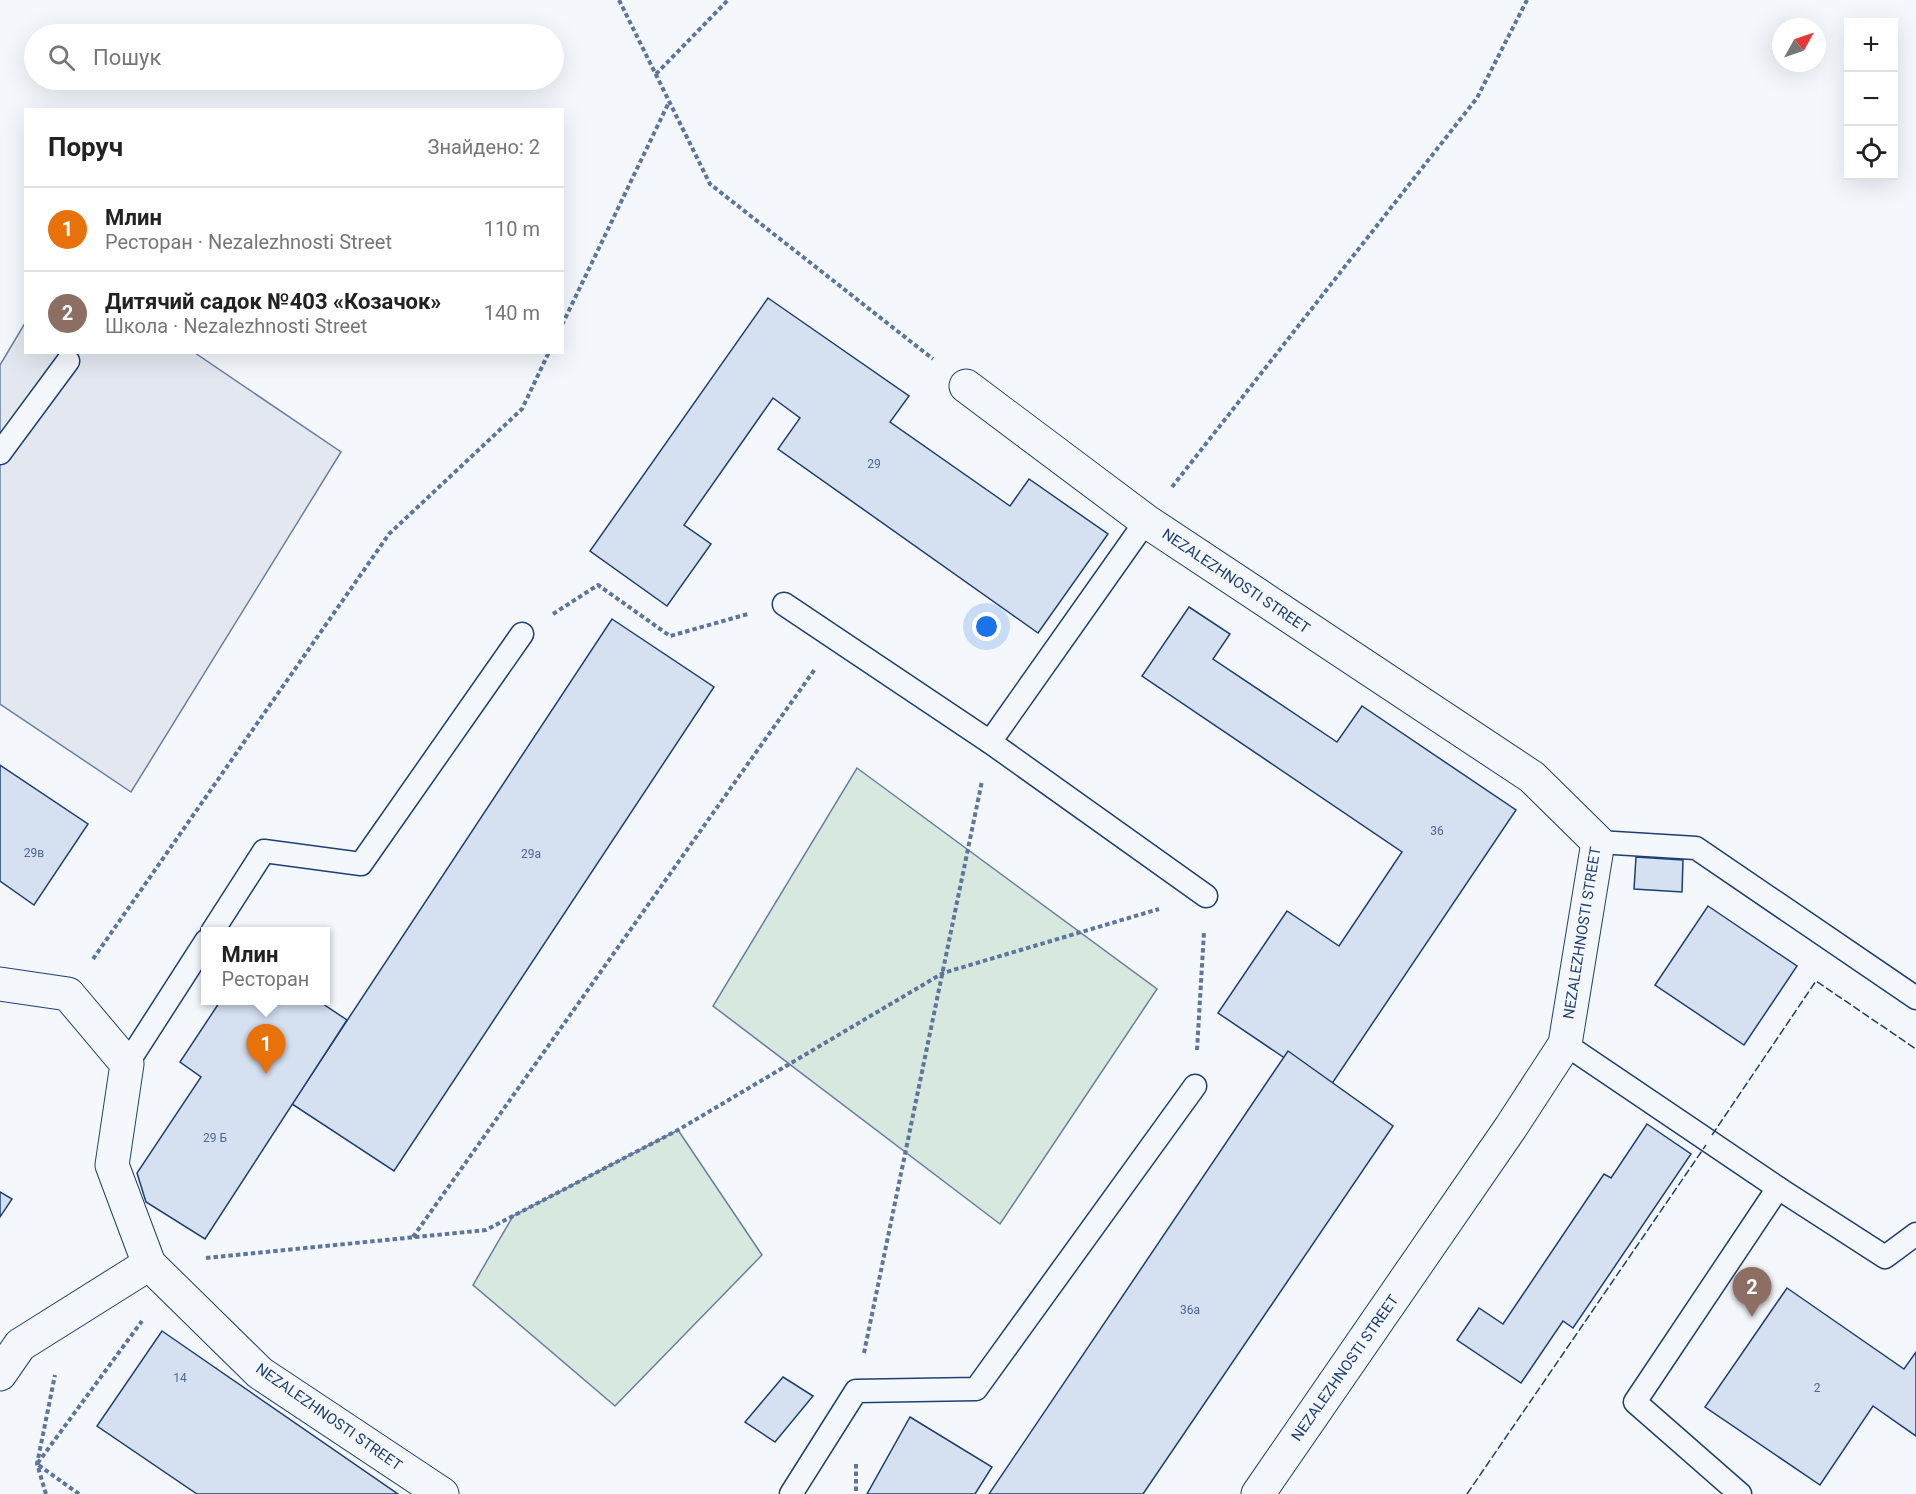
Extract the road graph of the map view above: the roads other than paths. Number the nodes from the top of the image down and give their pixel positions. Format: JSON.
{"nodes":[{"id":1,"x":68,"y":361,"type":"dead end"},
{"id":2,"x":966,"y":386,"type":"road end"},
{"id":3,"x":0,"y":453,"type":"edge"},
{"id":4,"x":1146,"y":521,"type":"junction"},
{"id":5,"x":784,"y":604,"type":"road end"},
{"id":6,"x":522,"y":634,"type":"road end"},
{"id":7,"x":990,"y":742,"type":"junction"},
{"id":8,"x":1598,"y":842,"type":"junction"},
{"id":9,"x":1206,"y":896,"type":"road end"},
{"id":10,"x":215,"y":927,"type":"edge"},
{"id":11,"x":201,"y":949,"type":"edge"},
{"id":12,"x":0,"y":984,"type":"edge"},
{"id":13,"x":1916,"y":998,"type":"edge"},
{"id":14,"x":1565,"y":1044,"type":"junction"},
{"id":15,"x":127,"y":1064,"type":"junction"},
{"id":16,"x":1195,"y":1086,"type":"road end"},
{"id":17,"x":1778,"y":1188,"type":"junction"},
{"id":18,"x":1916,"y":1234,"type":"edge"},
{"id":19,"x":159,"y":1274,"type":"junction"},
{"id":20,"x":0,"y":1374,"type":"edge"},
{"id":21,"x":442,"y":1494,"type":"edge"},
{"id":22,"x":791,"y":1494,"type":"edge"},
{"id":23,"x":1258,"y":1494,"type":"edge"},
{"id":24,"x":1740,"y":1494,"type":"edge"}],
"edges":[{"from":1,"to":3,"type":"lane"},
{"from":2,"to":4,"type":"street","name":"NEZALEZHNOSTI STREET"},
{"from":4,"to":7,"type":"lane"},
{"from":4,"to":8,"type":"street","name":"NEZALEZHNOSTI STREET"},
{"from":5,"to":7,"type":"lane"},
{"from":6,"to":10,"type":"lane"},
{"from":7,"to":9,"type":"lane"},
{"from":8,"to":13,"type":"lane"},
{"from":8,"to":14,"type":"street","name":"NEZALEZHNOSTI STREET"},
{"from":11,"to":15,"type":"lane"},
{"from":12,"to":15,"type":"street"},
{"from":14,"to":17,"type":"lane"},
{"from":14,"to":23,"type":"street","name":"NEZALEZHNOSTI STREET"},
{"from":15,"to":19,"type":"street","name":"NEZALEZHNOSTI STREET"},
{"from":16,"to":22,"type":"lane"},
{"from":17,"to":18,"type":"lane"},
{"from":17,"to":24,"type":"lane"},
{"from":19,"to":20,"type":"street"},
{"from":19,"to":21,"type":"street","name":"NEZALEZHNOSTI STREET"}]}
